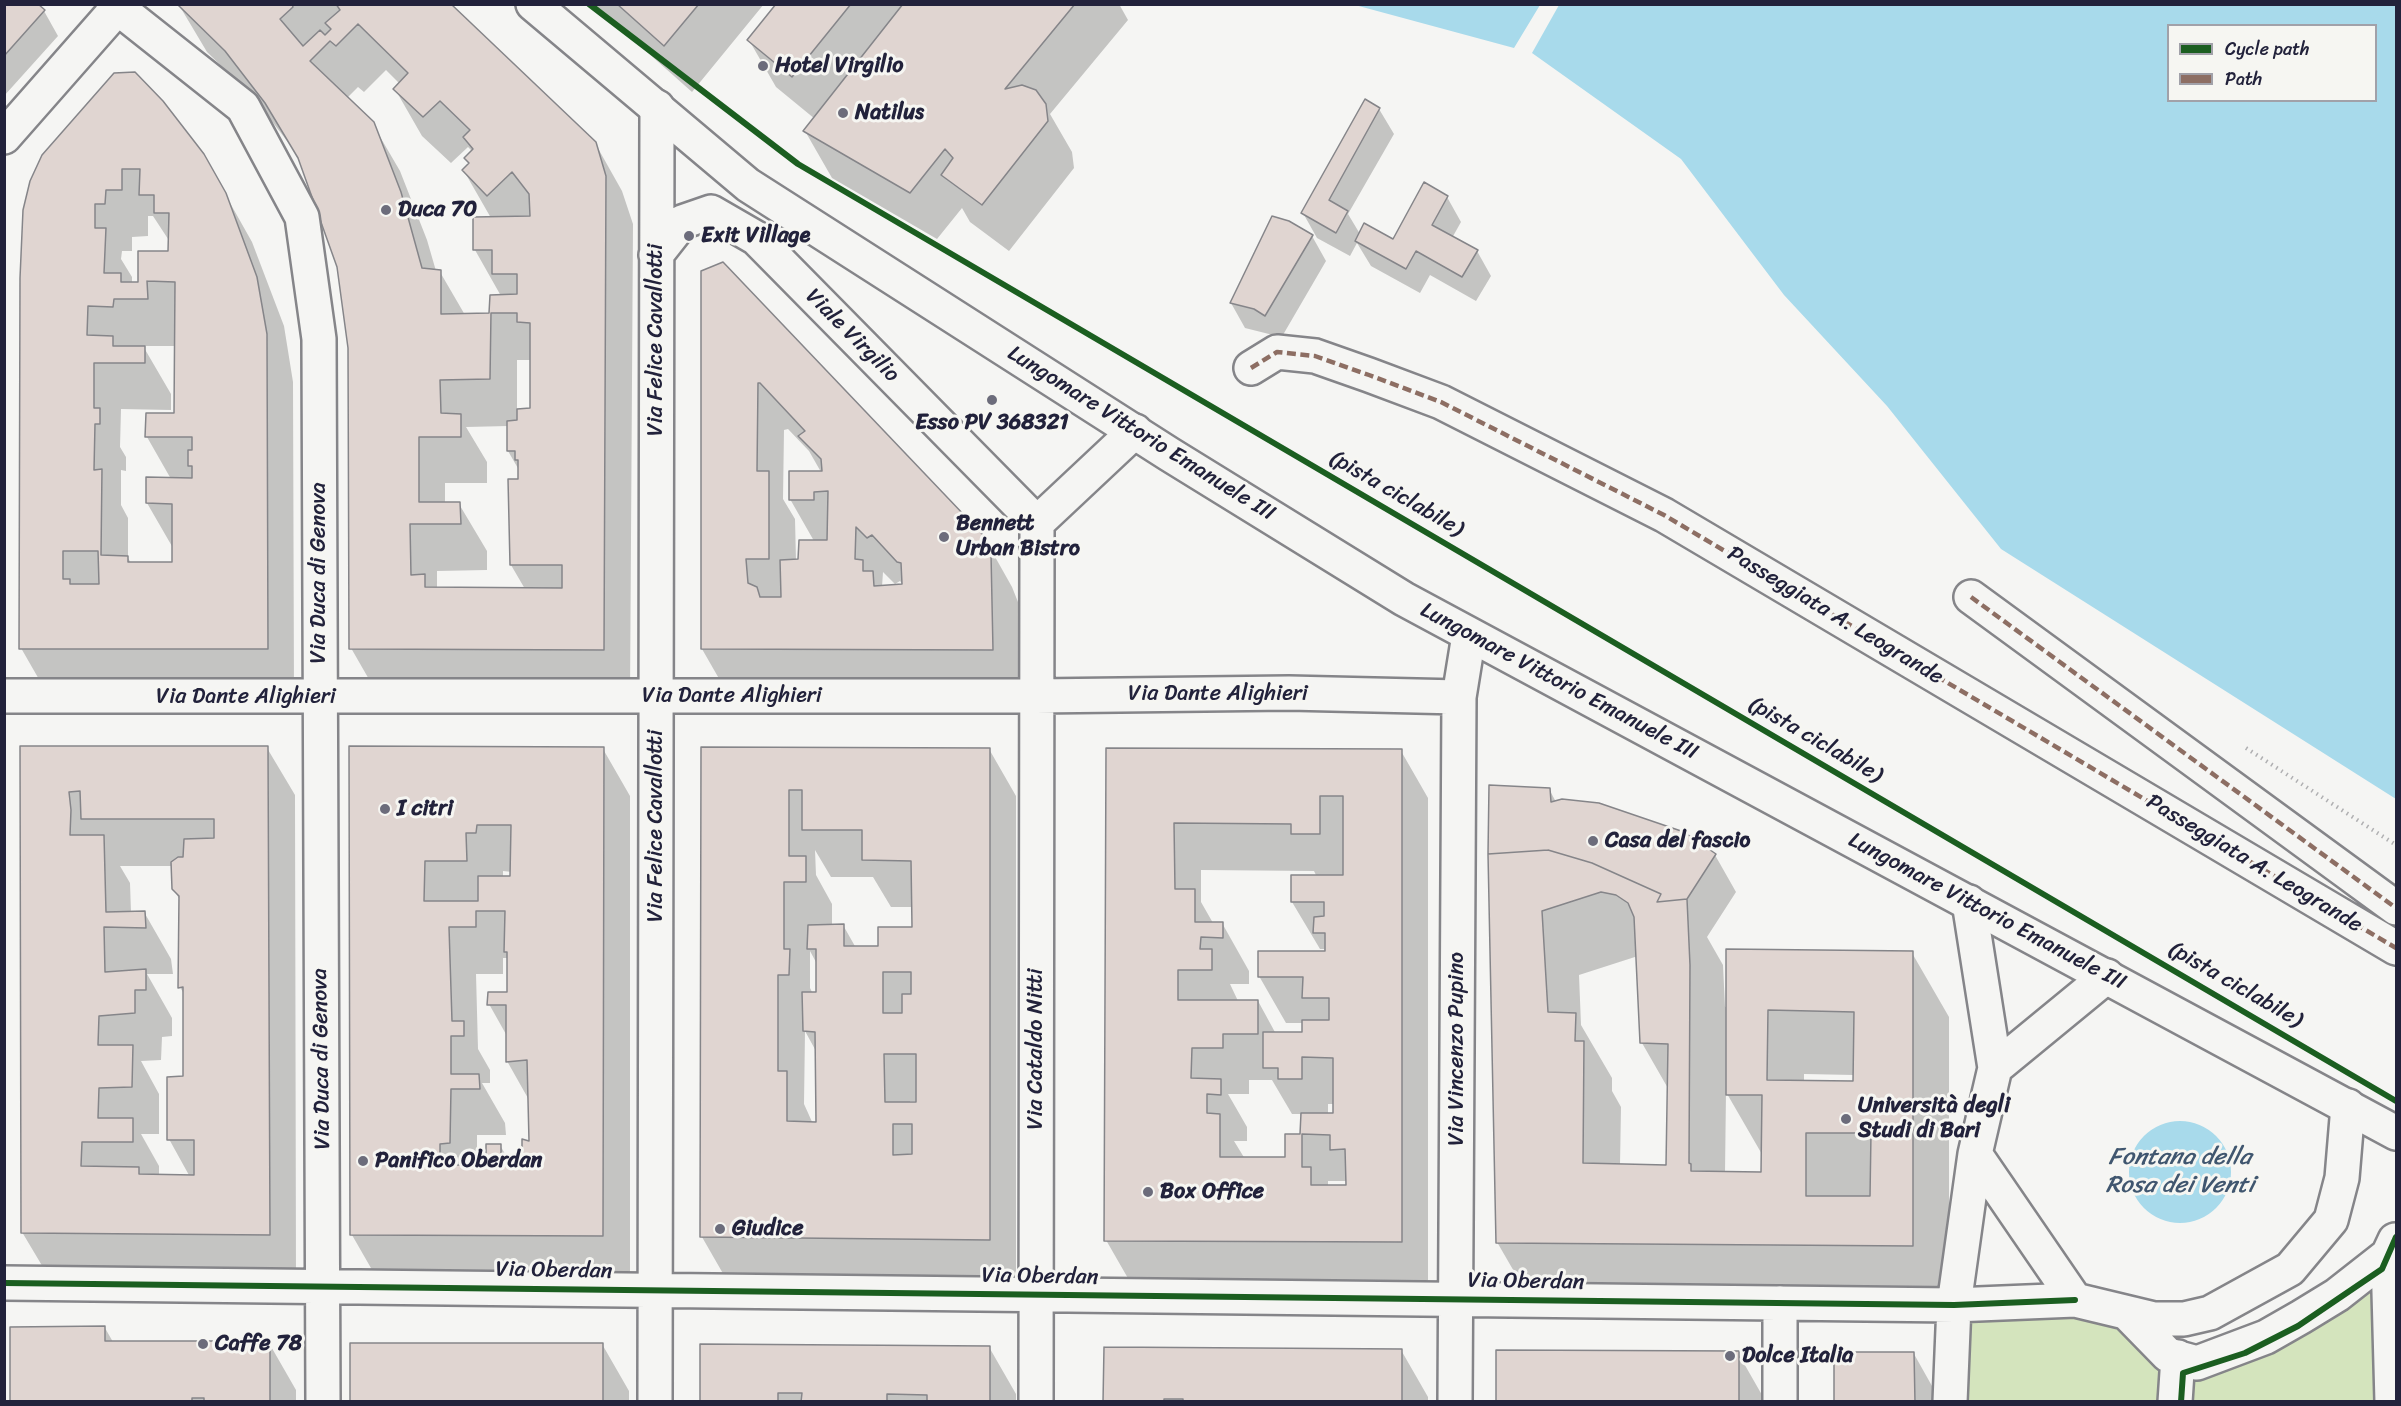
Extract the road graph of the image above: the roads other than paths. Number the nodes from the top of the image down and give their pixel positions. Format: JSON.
{"nodes":[{"id":1,"x":533,"y":4,"type":"edge"},
{"id":2,"x":117,"y":6,"type":"edge"},
{"id":3,"x":657,"y":107,"type":"junction"},
{"id":4,"x":4,"y":137,"type":"edge"},
{"id":5,"x":656,"y":255,"type":"junction"},
{"id":6,"x":1251,"y":368,"type":"dead end"},
{"id":7,"x":1136,"y":431,"type":"junction"},
{"id":8,"x":1037,"y":523,"type":"junction"},
{"id":9,"x":1971,"y":597,"type":"dead end"},
{"id":10,"x":1469,"y":635,"type":"junction"},
{"id":11,"x":4,"y":696,"type":"edge"},
{"id":12,"x":656,"y":696,"type":"junction"},
{"id":13,"x":1036,"y":696,"type":"junction"},
{"id":14,"x":319,"y":697,"type":"junction"},
{"id":15,"x":1459,"y":697,"type":"junction"},
{"id":16,"x":1969,"y":902,"type":"junction"},
{"id":17,"x":2397,"y":908,"type":"edge"},
{"id":18,"x":2397,"y":948,"type":"edge"},
{"id":19,"x":2107,"y":976,"type":"junction"},
{"id":20,"x":1995,"y":1068,"type":"junction"},
{"id":21,"x":2348,"y":1106,"type":"junction"},
{"id":22,"x":2397,"y":1133,"type":"edge"},
{"id":23,"x":1975,"y":1154,"type":"junction"},
{"id":24,"x":2392,"y":1246,"type":"edge"},
{"id":25,"x":4,"y":1283,"type":"edge"},
{"id":26,"x":324,"y":1287,"type":"junction"},
{"id":27,"x":655,"y":1290,"type":"junction"},
{"id":28,"x":1036,"y":1294,"type":"junction"},
{"id":29,"x":1455,"y":1300,"type":"junction"},
{"id":30,"x":2076,"y":1300,"type":"junction"},
{"id":31,"x":1780,"y":1303,"type":"junction"},
{"id":32,"x":1954,"y":1305,"type":"junction"},
{"id":33,"x":2127,"y":1313,"type":"junction"},
{"id":34,"x":2178,"y":1357,"type":"junction"},
{"id":35,"x":323,"y":1401,"type":"edge"},
{"id":36,"x":655,"y":1401,"type":"edge"},
{"id":37,"x":1036,"y":1401,"type":"edge"},
{"id":38,"x":1455,"y":1401,"type":"edge"},
{"id":39,"x":1780,"y":1401,"type":"edge"},
{"id":40,"x":1950,"y":1401,"type":"edge"},
{"id":41,"x":2175,"y":1401,"type":"edge"},
{"id":42,"x":2392,"y":1401,"type":"edge"}],
"edges":[{"from":1,"to":3,"type":"street"},
{"from":2,"to":4,"type":"street"},
{"from":2,"to":14,"type":"street","name":"Via Duca di Genova"},
{"from":3,"to":5,"type":"street","name":"Via Felice Cavallotti"},
{"from":3,"to":7,"type":"street","name":"Lungomare Vittorio Emanuele III"},
{"from":5,"to":8,"type":"street","name":"Viale Virgilio"},
{"from":5,"to":12,"type":"street","name":"Via Felice Cavallotti"},
{"from":6,"to":18,"type":"street","name":"Passeggiata A. Leogrande"},
{"from":7,"to":8,"type":"street"},
{"from":7,"to":10,"type":"street","name":"Lungomare Vittorio Emanuele III"},
{"from":8,"to":13,"type":"street","name":"Via Cataldo Nitti"},
{"from":9,"to":17,"type":"street"},
{"from":10,"to":15,"type":"street","name":"Via Vincenzo Pupino"},
{"from":10,"to":16,"type":"street","name":"Lungomare Vittorio Emanuele III"},
{"from":11,"to":14,"type":"street","name":"Via Dante Alighieri"},
{"from":12,"to":13,"type":"street","name":"Via Dante Alighieri"},
{"from":12,"to":14,"type":"street","name":"Via Dante Alighieri"},
{"from":12,"to":27,"type":"street","name":"Via Felice Cavallotti"},
{"from":13,"to":15,"type":"street","name":"Via Dante Alighieri"},
{"from":13,"to":28,"type":"street","name":"Via Cataldo Nitti"},
{"from":14,"to":26,"type":"street","name":"Via Duca di Genova"},
{"from":15,"to":29,"type":"street","name":"Via Vincenzo Pupino"},
{"from":16,"to":19,"type":"street","name":"Lungomare Vittorio Emanuele III"},
{"from":16,"to":20,"type":"street"},
{"from":19,"to":20,"type":"street"},
{"from":19,"to":21,"type":"street","name":"Lungomare Vittorio Emanuele III"},
{"from":20,"to":23,"type":"street"},
{"from":21,"to":22,"type":"street","name":"Lungomare Vittorio Emanuele III"},
{"from":21,"to":33,"type":"street","name":"Via Oberdan"},
{"from":23,"to":30,"type":"street"},
{"from":23,"to":32,"type":"street"},
{"from":24,"to":34,"type":"street"},
{"from":24,"to":42,"type":"street"},
{"from":25,"to":26,"type":"street","name":"Via Oberdan"},
{"from":26,"to":27,"type":"street","name":"Via Oberdan"},
{"from":26,"to":35,"type":"street","name":"Via Duca di Genova"},
{"from":27,"to":28,"type":"street","name":"Via Oberdan"},
{"from":27,"to":36,"type":"street","name":"Via Felice Cavallotti"},
{"from":28,"to":29,"type":"street","name":"Via Oberdan"},
{"from":28,"to":37,"type":"street","name":"Via Cataldo Nitti"},
{"from":29,"to":31,"type":"street","name":"Via Oberdan"},
{"from":29,"to":38,"type":"street","name":"Via Vincenzo Pupino"},
{"from":30,"to":32,"type":"street","name":"Via Oberdan"},
{"from":30,"to":33,"type":"street","name":"Via Oberdan"},
{"from":31,"to":32,"type":"street","name":"Via Oberdan"},
{"from":31,"to":39,"type":"street"},
{"from":32,"to":40,"type":"street"},
{"from":33,"to":34,"type":"street"},
{"from":34,"to":41,"type":"street"}]}
